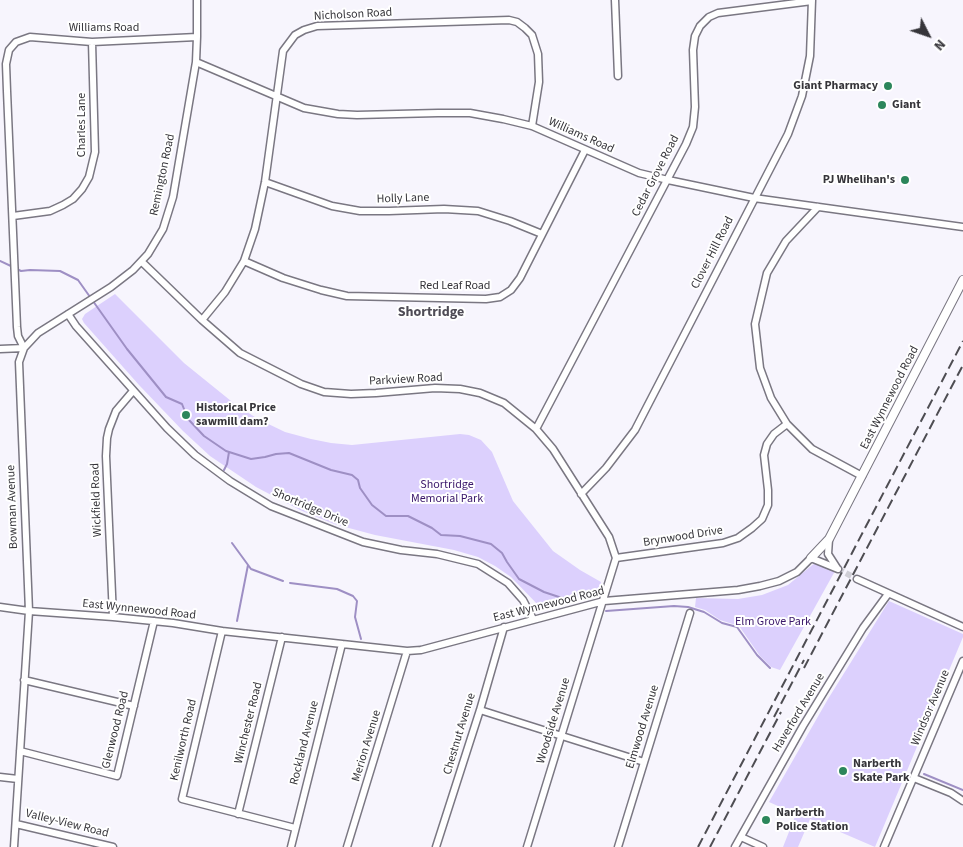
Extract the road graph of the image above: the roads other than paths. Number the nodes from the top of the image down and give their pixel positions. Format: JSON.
{"nodes":[{"id":1,"x":197,"y":0,"type":"edge"},
{"id":2,"x":615,"y":0,"type":"edge"},
{"id":3,"x":812,"y":1,"type":"edge"},
{"id":4,"x":197,"y":37,"type":"junction"},
{"id":5,"x":92,"y":42,"type":"junction"},
{"id":6,"x":12,"y":45,"type":"joint"},
{"id":7,"x":196,"y":62,"type":"junction"},
{"id":8,"x":618,"y":76,"type":"dead end"},
{"id":9,"x":277,"y":98,"type":"junction"},
{"id":10,"x":532,"y":126,"type":"junction"},
{"id":11,"x":585,"y":150,"type":"junction"},
{"id":12,"x":668,"y":180,"type":"junction"},
{"id":13,"x":265,"y":182,"type":"junction"},
{"id":14,"x":754,"y":198,"type":"junction"},
{"id":15,"x":818,"y":207,"type":"junction"},
{"id":16,"x":13,"y":216,"type":"junction"},
{"id":17,"x":963,"y":227,"type":"edge"},
{"id":18,"x":542,"y":234,"type":"junction"},
{"id":19,"x":244,"y":261,"type":"junction"},
{"id":20,"x":142,"y":262,"type":"junction"},
{"id":21,"x":963,"y":280,"type":"edge"},
{"id":22,"x":68,"y":314,"type":"junction"},
{"id":23,"x":202,"y":320,"type":"junction"},
{"id":24,"x":24,"y":348,"type":"junction"},
{"id":25,"x":0,"y":349,"type":"edge"},
{"id":26,"x":133,"y":391,"type":"junction"},
{"id":27,"x":787,"y":424,"type":"junction"},
{"id":28,"x":536,"y":429,"type":"junction"},
{"id":29,"x":862,"y":476,"type":"junction"},
{"id":30,"x":581,"y":494,"type":"junction"},
{"id":31,"x":829,"y":539,"type":"junction"},
{"id":32,"x":616,"y":558,"type":"junction"},
{"id":33,"x":811,"y":558,"type":"junction"},
{"id":34,"x":856,"y":579,"type":"tunnel mouth"},
{"id":35,"x":888,"y":594,"type":"junction"},
{"id":36,"x":604,"y":601,"type":"junction"},
{"id":37,"x":0,"y":607,"type":"edge"},
{"id":38,"x":29,"y":611,"type":"junction"},
{"id":39,"x":690,"y":613,"type":"dead end"},
{"id":40,"x":113,"y":616,"type":"junction"},
{"id":41,"x":533,"y":619,"type":"junction"},
{"id":42,"x":154,"y":621,"type":"junction"},
{"id":43,"x":504,"y":627,"type":"junction"},
{"id":44,"x":963,"y":627,"type":"edge"},
{"id":45,"x":222,"y":631,"type":"junction"},
{"id":46,"x":282,"y":637,"type":"junction"},
{"id":47,"x":342,"y":644,"type":"junction"},
{"id":48,"x":408,"y":651,"type":"junction"},
{"id":49,"x":963,"y":661,"type":"edge"},
{"id":50,"x":24,"y":680,"type":"junction"},
{"id":51,"x":134,"y":706,"type":"junction"},
{"id":52,"x":480,"y":710,"type":"junction"},
{"id":53,"x":561,"y":736,"type":"junction"},
{"id":54,"x":20,"y":751,"type":"junction"},
{"id":55,"x":644,"y":762,"type":"junction"},
{"id":56,"x":0,"y":777,"type":"edge"},
{"id":57,"x":914,"y":778,"type":"junction"},
{"id":58,"x":18,"y":779,"type":"junction"},
{"id":59,"x":963,"y":802,"type":"edge"},
{"id":60,"x":238,"y":814,"type":"junction"},
{"id":61,"x":16,"y":824,"type":"junction"},
{"id":62,"x":295,"y":828,"type":"junction"},
{"id":63,"x":741,"y":837,"type":"junction"},
{"id":64,"x":14,"y":847,"type":"edge"},
{"id":65,"x":112,"y":847,"type":"edge"},
{"id":66,"x":291,"y":847,"type":"edge"},
{"id":67,"x":347,"y":847,"type":"edge"},
{"id":68,"x":436,"y":847,"type":"edge"},
{"id":69,"x":527,"y":847,"type":"edge"},
{"id":70,"x":618,"y":847,"type":"edge"},
{"id":71,"x":735,"y":847,"type":"edge"},
{"id":72,"x":764,"y":847,"type":"edge"},
{"id":73,"x":884,"y":847,"type":"edge"}],
"edges":[{"from":1,"to":4,"type":"street","name":"Remington Road"},
{"from":2,"to":8,"type":"street"},
{"from":3,"to":12,"type":"street","name":"Cedar Grove Road"},
{"from":3,"to":14,"type":"street","name":"Clover Hill Road"},
{"from":4,"to":5,"type":"street","name":"Williams Road"},
{"from":4,"to":7,"type":"street","name":"Remington Road"},
{"from":5,"to":6,"type":"street","name":"Williams Road"},
{"from":5,"to":16,"type":"street","name":"Charles Lane"},
{"from":6,"to":16,"type":"street","name":"Bowman Avenue"},
{"from":7,"to":9,"type":"street","name":"Williams Road"},
{"from":7,"to":20,"type":"street","name":"Remington Road"},
{"from":9,"to":10,"type":"street","name":"Williams Road"},
{"from":9,"to":10,"type":"street","name":"Nicholson Road"},
{"from":9,"to":13,"type":"street","name":"Nicholson Road"},
{"from":10,"to":11,"type":"street","name":"Williams Road"},
{"from":11,"to":12,"type":"street","name":"Williams Road"},
{"from":11,"to":18,"type":"street","name":"Red Leaf Road"},
{"from":12,"to":14,"type":"street","name":"Williams Road"},
{"from":12,"to":28,"type":"street","name":"Cedar Grove Road"},
{"from":13,"to":18,"type":"street","name":"Holly Lane"},
{"from":13,"to":19,"type":"street","name":"Nicholson Road"},
{"from":14,"to":15,"type":"street","name":"Williams Road"},
{"from":14,"to":30,"type":"street","name":"Clover Hill Road"},
{"from":15,"to":17,"type":"street","name":"Williams Road"},
{"from":15,"to":27,"type":"street"},
{"from":16,"to":24,"type":"street","name":"Bowman Avenue"},
{"from":18,"to":19,"type":"street","name":"Red Leaf Road"},
{"from":19,"to":23,"type":"street","name":"Nicholson Road"},
{"from":20,"to":22,"type":"street","name":"Remington Road"},
{"from":20,"to":23,"type":"street","name":"Parkview Road"},
{"from":21,"to":29,"type":"main road","name":"East Wynnewood Road"},
{"from":22,"to":24,"type":"street","name":"Remington Road"},
{"from":22,"to":26,"type":"street","name":"Shortridge Drive"},
{"from":23,"to":28,"type":"street","name":"Parkview Road"},
{"from":24,"to":25,"type":"street"},
{"from":24,"to":38,"type":"street","name":"Bowman Avenue"},
{"from":26,"to":40,"type":"street","name":"Wickfield Road"},
{"from":26,"to":41,"type":"street","name":"Shortridge Drive"},
{"from":27,"to":29,"type":"street"},
{"from":27,"to":32,"type":"street","name":"Brynwood Drive"},
{"from":28,"to":30,"type":"street","name":"Parkview Road"},
{"from":29,"to":31,"type":"main road","name":"East Wynnewood Road"},
{"from":30,"to":32,"type":"street","name":"Parkview Road"},
{"from":31,"to":33,"type":"main road","name":"East Wynnewood Road"},
{"from":31,"to":33,"type":"street"},
{"from":32,"to":36,"type":"street"},
{"from":33,"to":36,"type":"street","name":"East Wynnewood Road"},
{"from":34,"to":35,"type":"street"},
{"from":35,"to":44,"type":"street"},
{"from":35,"to":63,"type":"street","name":"Haverford Avenue"},
{"from":36,"to":41,"type":"street","name":"East Wynnewood Road"},
{"from":36,"to":53,"type":"street","name":"Woodside Avenue"},
{"from":37,"to":38,"type":"street","name":"East Wynnewood Road"},
{"from":38,"to":40,"type":"street","name":"East Wynnewood Road"},
{"from":38,"to":50,"type":"street","name":"Bowman Avenue"},
{"from":39,"to":55,"type":"street","name":"Elmwood Avenue"},
{"from":40,"to":42,"type":"street","name":"East Wynnewood Road"},
{"from":41,"to":43,"type":"street","name":"East Wynnewood Road"},
{"from":42,"to":45,"type":"street","name":"East Wynnewood Road"},
{"from":42,"to":51,"type":"street","name":"Glenwood Road"},
{"from":43,"to":48,"type":"street","name":"East Wynnewood Road"},
{"from":43,"to":52,"type":"street","name":"Chestnut Avenue"},
{"from":45,"to":46,"type":"street","name":"East Wynnewood Road"},
{"from":45,"to":60,"type":"street","name":"Kenilworth Road"},
{"from":46,"to":47,"type":"street","name":"East Wynnewood Road"},
{"from":46,"to":60,"type":"street","name":"Winchester Road"},
{"from":47,"to":48,"type":"street","name":"East Wynnewood Road"},
{"from":47,"to":62,"type":"street","name":"Rockland Avenue"},
{"from":48,"to":67,"type":"street","name":"Merion Avenue"},
{"from":49,"to":57,"type":"street","name":"Windsor Avenue"},
{"from":50,"to":51,"type":"street"},
{"from":50,"to":54,"type":"street","name":"Bowman Avenue"},
{"from":51,"to":54,"type":"street","name":"Glenwood Road"},
{"from":52,"to":53,"type":"street"},
{"from":52,"to":68,"type":"street","name":"Chestnut Avenue"},
{"from":53,"to":55,"type":"street"},
{"from":53,"to":69,"type":"street","name":"Woodside Avenue"},
{"from":54,"to":58,"type":"street","name":"Bowman Avenue"},
{"from":55,"to":70,"type":"street","name":"Elmwood Avenue"},
{"from":56,"to":58,"type":"street"},
{"from":57,"to":59,"type":"street"},
{"from":57,"to":73,"type":"street","name":"Windsor Avenue"},
{"from":58,"to":61,"type":"street","name":"Bowman Avenue"},
{"from":60,"to":62,"type":"street","name":"Kenilworth Road"},
{"from":61,"to":64,"type":"street","name":"Bowman Avenue"},
{"from":61,"to":65,"type":"street","name":"Valley-View Road"},
{"from":62,"to":66,"type":"street","name":"Rockland Avenue"},
{"from":63,"to":71,"type":"street","name":"Haverford Avenue"},
{"from":63,"to":72,"type":"street"}]}
